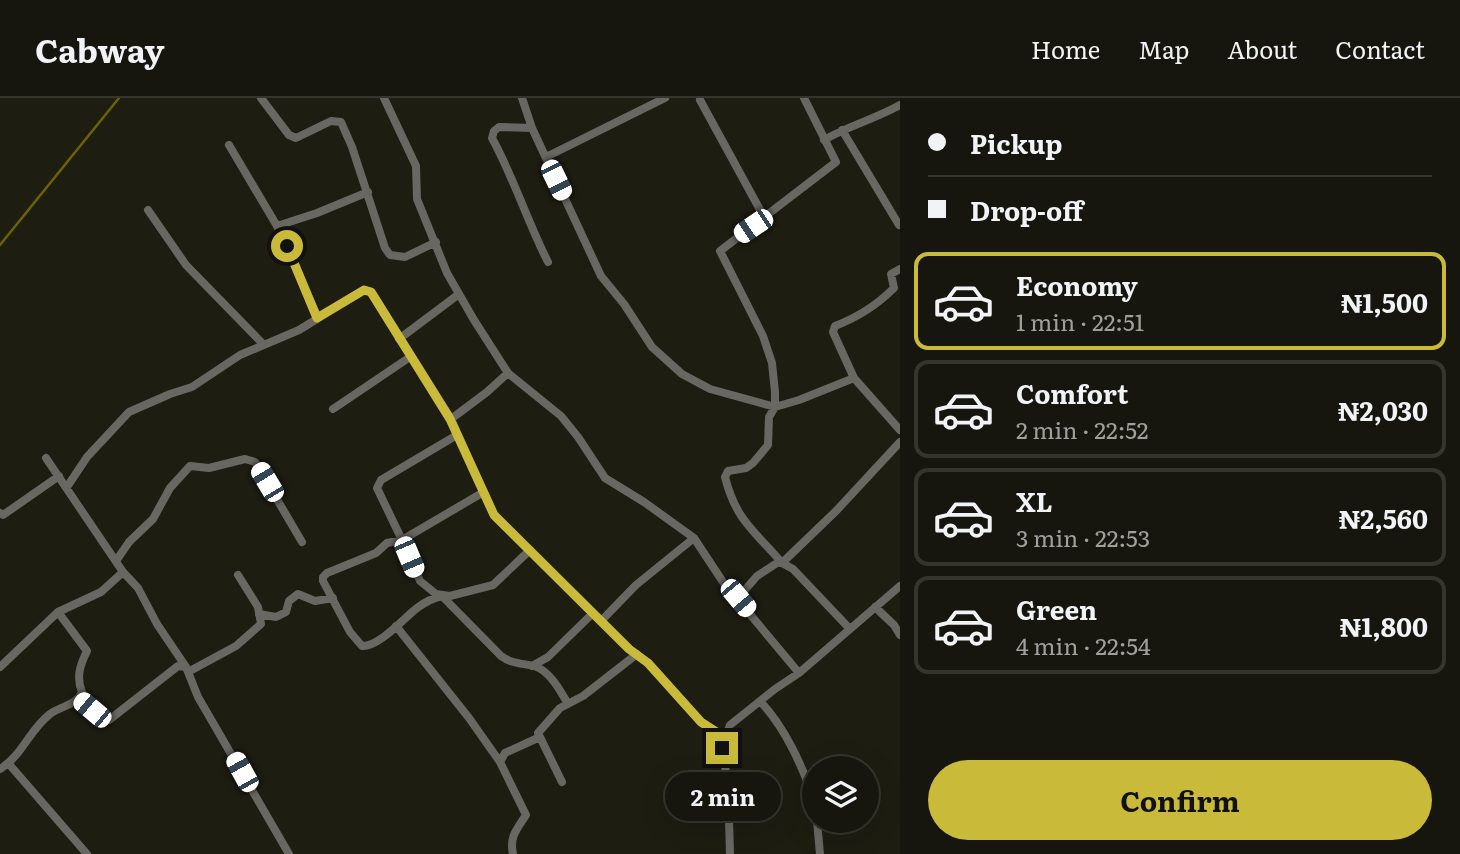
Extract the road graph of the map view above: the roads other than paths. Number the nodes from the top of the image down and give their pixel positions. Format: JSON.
{"nodes":[{"id":1,"x":261,"y":98,"type":"edge"},
{"id":2,"x":384,"y":98,"type":"edge"},
{"id":3,"x":522,"y":98,"type":"edge"},
{"id":4,"x":665,"y":98,"type":"edge"},
{"id":5,"x":804,"y":98,"type":"edge"},
{"id":6,"x":700,"y":100,"type":"dead end"},
{"id":7,"x":900,"y":105,"type":"edge"},
{"id":8,"x":532,"y":128,"type":"junction"},
{"id":9,"x":842,"y":130,"type":"junction"},
{"id":10,"x":824,"y":140,"type":"junction"},
{"id":11,"x":229,"y":145,"type":"dead end"},
{"id":12,"x":546,"y":157,"type":"junction"},
{"id":13,"x":368,"y":192,"type":"junction"},
{"id":14,"x":148,"y":210,"type":"dead end"},
{"id":15,"x":764,"y":217,"type":"junction"},
{"id":16,"x":899,"y":225,"type":"edge"},
{"id":17,"x":277,"y":226,"type":"junction"},
{"id":18,"x":436,"y":242,"type":"junction"},
{"id":19,"x":548,"y":262,"type":"dead end"},
{"id":20,"x":900,"y":269,"type":"edge"},
{"id":21,"x":894,"y":288,"type":"junction"},
{"id":22,"x":459,"y":294,"type":"junction"},
{"id":23,"x":900,"y":297,"type":"edge"},
{"id":24,"x":317,"y":318,"type":"junction"},
{"id":25,"x":399,"y":339,"type":"junction"},
{"id":26,"x":264,"y":345,"type":"junction"},
{"id":27,"x":410,"y":356,"type":"junction"},
{"id":28,"x":508,"y":373,"type":"junction"},
{"id":29,"x":854,"y":378,"type":"junction"},
{"id":30,"x":775,"y":407,"type":"junction"},
{"id":31,"x":333,"y":409,"type":"dead end"},
{"id":32,"x":450,"y":419,"type":"junction"},
{"id":33,"x":900,"y":430,"type":"edge"},
{"id":34,"x":457,"y":435,"type":"junction"},
{"id":35,"x":900,"y":442,"type":"edge"},
{"id":36,"x":46,"y":458,"type":"dead end"},
{"id":37,"x":59,"y":475,"type":"junction"},
{"id":38,"x":67,"y":487,"type":"junction"},
{"id":39,"x":482,"y":493,"type":"junction"},
{"id":40,"x":0,"y":513,"type":"edge"},
{"id":41,"x":694,"y":538,"type":"junction"},
{"id":42,"x":402,"y":540,"type":"junction"},
{"id":43,"x":302,"y":542,"type":"dead end"},
{"id":44,"x":530,"y":550,"type":"junction"},
{"id":45,"x":116,"y":561,"type":"junction"},
{"id":46,"x":782,"y":564,"type":"junction"},
{"id":47,"x":124,"y":572,"type":"junction"},
{"id":48,"x":238,"y":575,"type":"dead end"},
{"id":49,"x":900,"y":586,"type":"edge"},
{"id":50,"x":442,"y":596,"type":"junction"},
{"id":51,"x":333,"y":597,"type":"junction"},
{"id":52,"x":738,"y":598,"type":"junction"},
{"id":53,"x":875,"y":607,"type":"junction"},
{"id":54,"x":58,"y":612,"type":"junction"},
{"id":55,"x":593,"y":613,"type":"junction"},
{"id":56,"x":260,"y":614,"type":"junction"},
{"id":57,"x":601,"y":620,"type":"junction"},
{"id":58,"x":396,"y":626,"type":"junction"},
{"id":59,"x":849,"y":628,"type":"junction"},
{"id":60,"x":900,"y":635,"type":"edge"},
{"id":61,"x":637,"y":654,"type":"junction"},
{"id":62,"x":532,"y":666,"type":"junction"},
{"id":63,"x":0,"y":667,"type":"edge"},
{"id":64,"x":187,"y":669,"type":"junction"},
{"id":65,"x":799,"y":673,"type":"junction"},
{"id":66,"x":79,"y":699,"type":"junction"},
{"id":67,"x":760,"y":701,"type":"junction"},
{"id":68,"x":568,"y":704,"type":"junction"},
{"id":69,"x":540,"y":737,"type":"junction"},
{"id":70,"x":724,"y":737,"type":"junction"},
{"id":71,"x":500,"y":762,"type":"junction"},
{"id":72,"x":8,"y":764,"type":"junction"},
{"id":73,"x":0,"y":769,"type":"edge"},
{"id":74,"x":802,"y":770,"type":"edge"},
{"id":75,"x":562,"y":782,"type":"dead end"},
{"id":76,"x":819,"y":833,"type":"edge"},
{"id":77,"x":87,"y":854,"type":"edge"},
{"id":78,"x":289,"y":854,"type":"edge"},
{"id":79,"x":513,"y":854,"type":"edge"},
{"id":80,"x":730,"y":854,"type":"edge"},
{"id":81,"x":820,"y":854,"type":"edge"}],
"edges":[{"from":1,"to":13,"type":"street"},
{"from":2,"to":18,"type":"street"},
{"from":3,"to":8,"type":"street"},
{"from":4,"to":12,"type":"street"},
{"from":5,"to":10,"type":"street"},
{"from":6,"to":15,"type":"street"},
{"from":7,"to":9,"type":"street"},
{"from":8,"to":12,"type":"street"},
{"from":8,"to":19,"type":"street"},
{"from":9,"to":10,"type":"street"},
{"from":9,"to":16,"type":"street"},
{"from":10,"to":15,"type":"street"},
{"from":11,"to":17,"type":"street"},
{"from":12,"to":30,"type":"street"},
{"from":13,"to":17,"type":"street"},
{"from":13,"to":18,"type":"street"},
{"from":14,"to":26,"type":"street"},
{"from":15,"to":30,"type":"street"},
{"from":17,"to":24,"type":"street"},
{"from":18,"to":22,"type":"street"},
{"from":20,"to":21,"type":"street"},
{"from":21,"to":23,"type":"street"},
{"from":21,"to":29,"type":"street"},
{"from":22,"to":25,"type":"street"},
{"from":22,"to":28,"type":"street"},
{"from":24,"to":25,"type":"street"},
{"from":24,"to":26,"type":"street"},
{"from":25,"to":27,"type":"street"},
{"from":26,"to":38,"type":"street"},
{"from":27,"to":31,"type":"street"},
{"from":27,"to":32,"type":"street"},
{"from":28,"to":32,"type":"street"},
{"from":28,"to":41,"type":"street"},
{"from":29,"to":30,"type":"street"},
{"from":29,"to":33,"type":"street"},
{"from":30,"to":46,"type":"street"},
{"from":32,"to":34,"type":"street"},
{"from":34,"to":39,"type":"street"},
{"from":34,"to":42,"type":"street"},
{"from":35,"to":46,"type":"street"},
{"from":36,"to":37,"type":"street"},
{"from":37,"to":38,"type":"street"},
{"from":37,"to":40,"type":"street"},
{"from":38,"to":45,"type":"street"},
{"from":39,"to":42,"type":"street"},
{"from":39,"to":44,"type":"street"},
{"from":41,"to":52,"type":"street"},
{"from":41,"to":57,"type":"street"},
{"from":42,"to":50,"type":"street"},
{"from":42,"to":51,"type":"street"},
{"from":43,"to":45,"type":"street"},
{"from":44,"to":50,"type":"street"},
{"from":44,"to":55,"type":"street"},
{"from":45,"to":47,"type":"street"},
{"from":46,"to":52,"type":"street"},
{"from":46,"to":59,"type":"street"},
{"from":47,"to":54,"type":"street"},
{"from":47,"to":64,"type":"street"},
{"from":48,"to":56,"type":"street"},
{"from":49,"to":53,"type":"street"},
{"from":50,"to":58,"type":"street"},
{"from":50,"to":62,"type":"street"},
{"from":51,"to":56,"type":"street"},
{"from":51,"to":58,"type":"street"},
{"from":52,"to":65,"type":"street"},
{"from":53,"to":59,"type":"street"},
{"from":53,"to":60,"type":"street"},
{"from":54,"to":63,"type":"street"},
{"from":54,"to":66,"type":"street"},
{"from":55,"to":57,"type":"street"},
{"from":55,"to":62,"type":"street"},
{"from":56,"to":64,"type":"street"},
{"from":57,"to":61,"type":"street"},
{"from":58,"to":71,"type":"street"},
{"from":59,"to":65,"type":"street"},
{"from":61,"to":68,"type":"street"},
{"from":61,"to":70,"type":"street"},
{"from":62,"to":68,"type":"street"},
{"from":64,"to":66,"type":"street"},
{"from":64,"to":78,"type":"street"},
{"from":65,"to":67,"type":"street"},
{"from":66,"to":72,"type":"street"},
{"from":67,"to":70,"type":"street"},
{"from":67,"to":74,"type":"street"},
{"from":68,"to":69,"type":"street"},
{"from":69,"to":71,"type":"street"},
{"from":69,"to":75,"type":"street"},
{"from":70,"to":80,"type":"street"},
{"from":71,"to":79,"type":"street"},
{"from":72,"to":73,"type":"street"},
{"from":72,"to":77,"type":"street"},
{"from":76,"to":81,"type":"street"}]}
